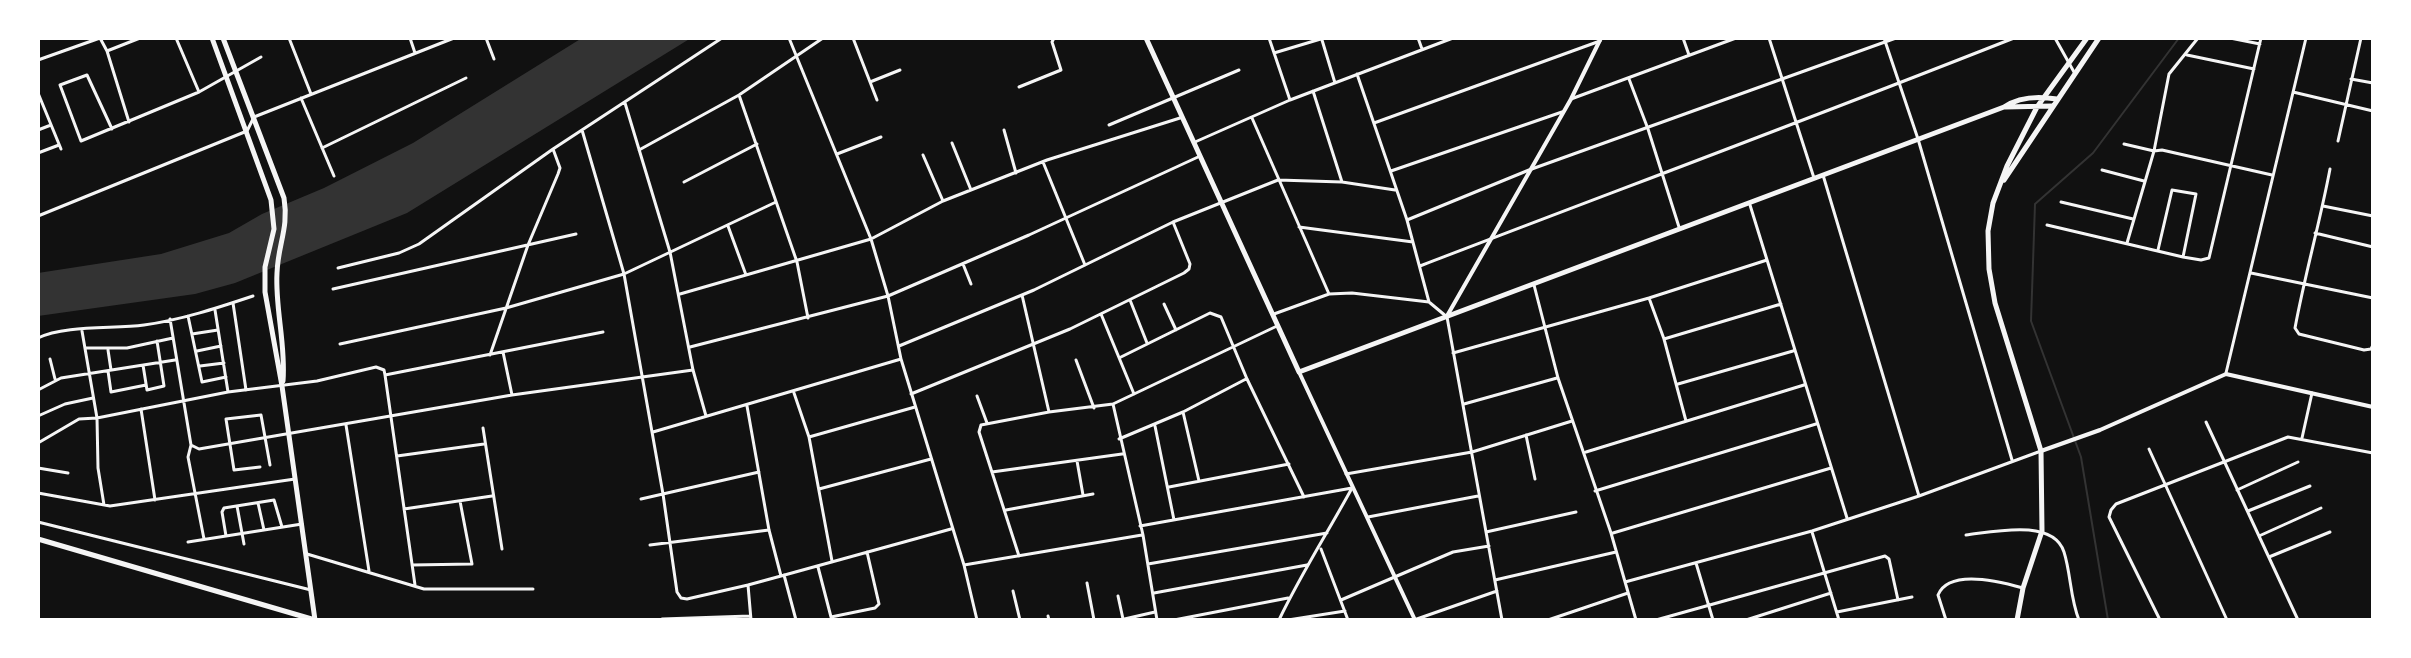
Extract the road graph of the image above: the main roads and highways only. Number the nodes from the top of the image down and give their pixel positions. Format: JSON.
{"nodes":[{"id":1,"x":212,"y":38,"type":"edge"},
{"id":2,"x":223,"y":38,"type":"edge"},
{"id":3,"x":1146,"y":38,"type":"edge"},
{"id":4,"x":2087,"y":38,"type":"edge"},
{"id":5,"x":2099,"y":38,"type":"edge"},
{"id":6,"x":2043,"y":97,"type":"junction"},
{"id":7,"x":2057,"y":99,"type":"junction"},
{"id":8,"x":2052,"y":106,"type":"junction"},
{"id":9,"x":2004,"y":107,"type":"junction"},
{"id":10,"x":2037,"y":107,"type":"junction"},
{"id":11,"x":2003,"y":181,"type":"junction"},
{"id":12,"x":282,"y":386,"type":"junction"},
{"id":13,"x":38,"y":539,"type":"edge"},
{"id":14,"x":315,"y":620,"type":"edge"},
{"id":15,"x":2017,"y":620,"type":"edge"}],
"edges":[{"from":1,"to":12,"type":"main road"},
{"from":2,"to":12,"type":"main road"},
{"from":3,"to":9,"type":"main road"},
{"from":4,"to":6,"type":"main road"},
{"from":5,"to":7,"type":"main road"},
{"from":6,"to":7,"type":"main road"},
{"from":6,"to":9,"type":"main road"},
{"from":6,"to":10,"type":"main road"},
{"from":7,"to":8,"type":"main road"},
{"from":8,"to":10,"type":"main road"},
{"from":8,"to":11,"type":"main road"},
{"from":9,"to":10,"type":"main road"},
{"from":10,"to":11,"type":"main road"},
{"from":11,"to":15,"type":"main road"},
{"from":12,"to":14,"type":"main road"},
{"from":13,"to":14,"type":"main road"}]}
